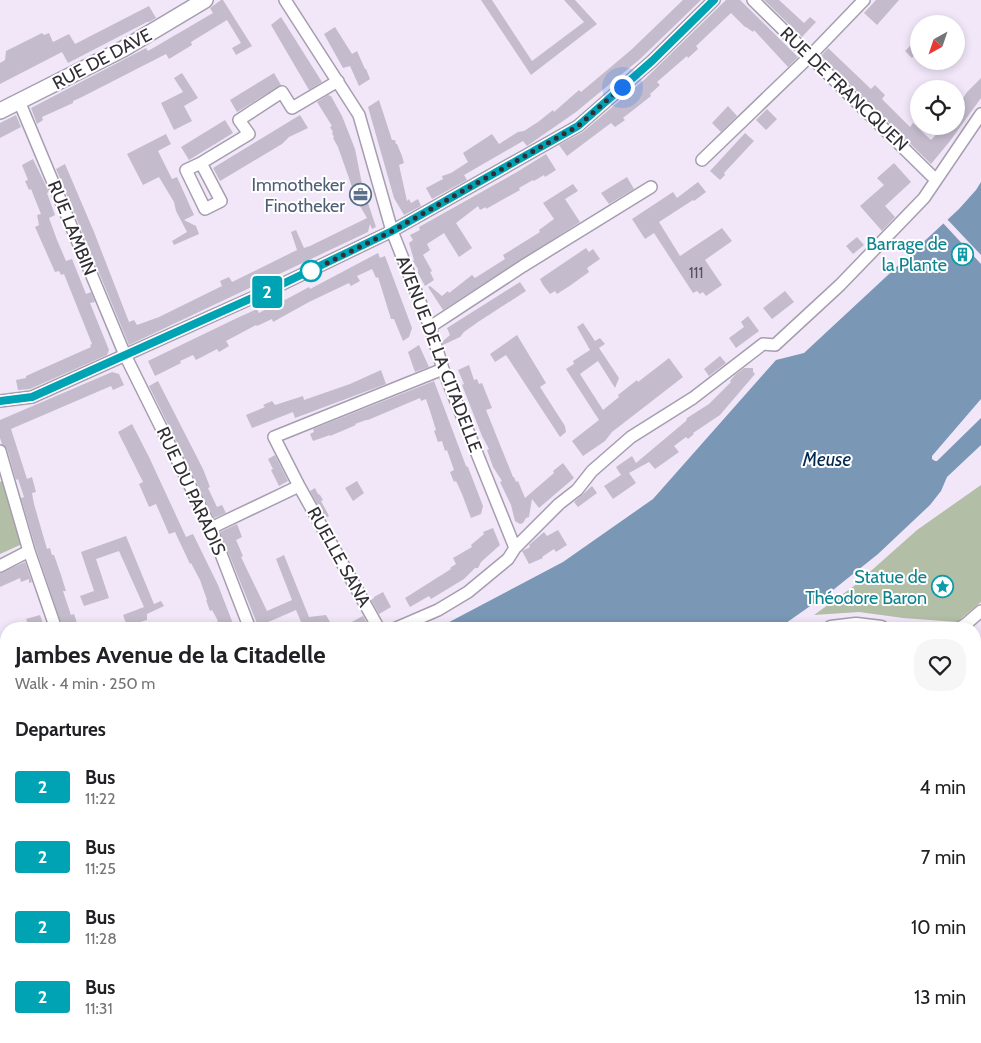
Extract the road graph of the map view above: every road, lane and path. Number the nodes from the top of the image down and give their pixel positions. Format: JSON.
{"nodes":[{"id":1,"x":286,"y":0,"type":"edge"},
{"id":2,"x":714,"y":0,"type":"edge"},
{"id":3,"x":752,"y":0,"type":"edge"},
{"id":4,"x":864,"y":0,"type":"edge"},
{"id":5,"x":202,"y":1,"type":"edge"},
{"id":6,"x":810,"y":56,"type":"junction"},
{"id":7,"x":338,"y":81,"type":"junction"},
{"id":8,"x":20,"y":101,"type":"junction"},
{"id":9,"x":0,"y":111,"type":"edge"},
{"id":10,"x":981,"y":114,"type":"edge"},
{"id":11,"x":702,"y":160,"type":"dead end"},
{"id":12,"x":202,"y":163,"type":"dead end"},
{"id":13,"x":936,"y":179,"type":"junction"},
{"id":14,"x":651,"y":187,"type":"dead end"},
{"id":15,"x":392,"y":231,"type":"junction"},
{"id":16,"x":430,"y":327,"type":"junction"},
{"id":17,"x":125,"y":355,"type":"junction"},
{"id":18,"x":444,"y":369,"type":"junction"},
{"id":19,"x":0,"y":401,"type":"edge"},
{"id":20,"x":0,"y":451,"type":"edge"},
{"id":21,"x":299,"y":486,"type":"junction"},
{"id":22,"x":211,"y":528,"type":"junction"},
{"id":23,"x":515,"y":548,"type":"junction"},
{"id":24,"x":29,"y":551,"type":"junction"},
{"id":25,"x":0,"y":566,"type":"edge"},
{"id":26,"x":981,"y":611,"type":"edge"},
{"id":27,"x":54,"y":622,"type":"edge"},
{"id":28,"x":247,"y":622,"type":"edge"},
{"id":29,"x":375,"y":622,"type":"edge"},
{"id":30,"x":411,"y":622,"type":"edge"},
{"id":31,"x":968,"y":622,"type":"edge"}],
"edges":[{"from":1,"to":7,"type":"street","name":"AVENUE DE LA CITADELLE"},
{"from":2,"to":15,"type":"street"},
{"from":3,"to":6,"type":"street","name":"RUE DE FRANCQUEN"},
{"from":4,"to":6,"type":"street"},
{"from":5,"to":8,"type":"main road","name":"RUE DE DAVE"},
{"from":6,"to":11,"type":"street"},
{"from":6,"to":13,"type":"street","name":"RUE DE FRANCQUEN"},
{"from":7,"to":12,"type":"street"},
{"from":7,"to":15,"type":"street","name":"AVENUE DE LA CITADELLE"},
{"from":8,"to":9,"type":"main road","name":"RUE DE DAVE"},
{"from":8,"to":17,"type":"street","name":"RUE LAMBIN"},
{"from":10,"to":13,"type":"street"},
{"from":13,"to":23,"type":"street"},
{"from":14,"to":16,"type":"street"},
{"from":15,"to":16,"type":"street","name":"AVENUE DE LA CITADELLE"},
{"from":15,"to":17,"type":"street"},
{"from":16,"to":18,"type":"street","name":"AVENUE DE LA CITADELLE"},
{"from":17,"to":19,"type":"street"},
{"from":17,"to":22,"type":"street","name":"RUE DU PARADIS"},
{"from":18,"to":21,"type":"street","name":"RUELLE SANA"},
{"from":18,"to":23,"type":"street","name":"AVENUE DE LA CITADELLE"},
{"from":20,"to":24,"type":"street"},
{"from":21,"to":22,"type":"street"},
{"from":21,"to":29,"type":"street","name":"RUELLE SANA"},
{"from":22,"to":28,"type":"street","name":"RUE DU PARADIS"},
{"from":23,"to":30,"type":"street"},
{"from":24,"to":25,"type":"street"},
{"from":24,"to":27,"type":"street"},
{"from":26,"to":31,"type":"street"}]}
